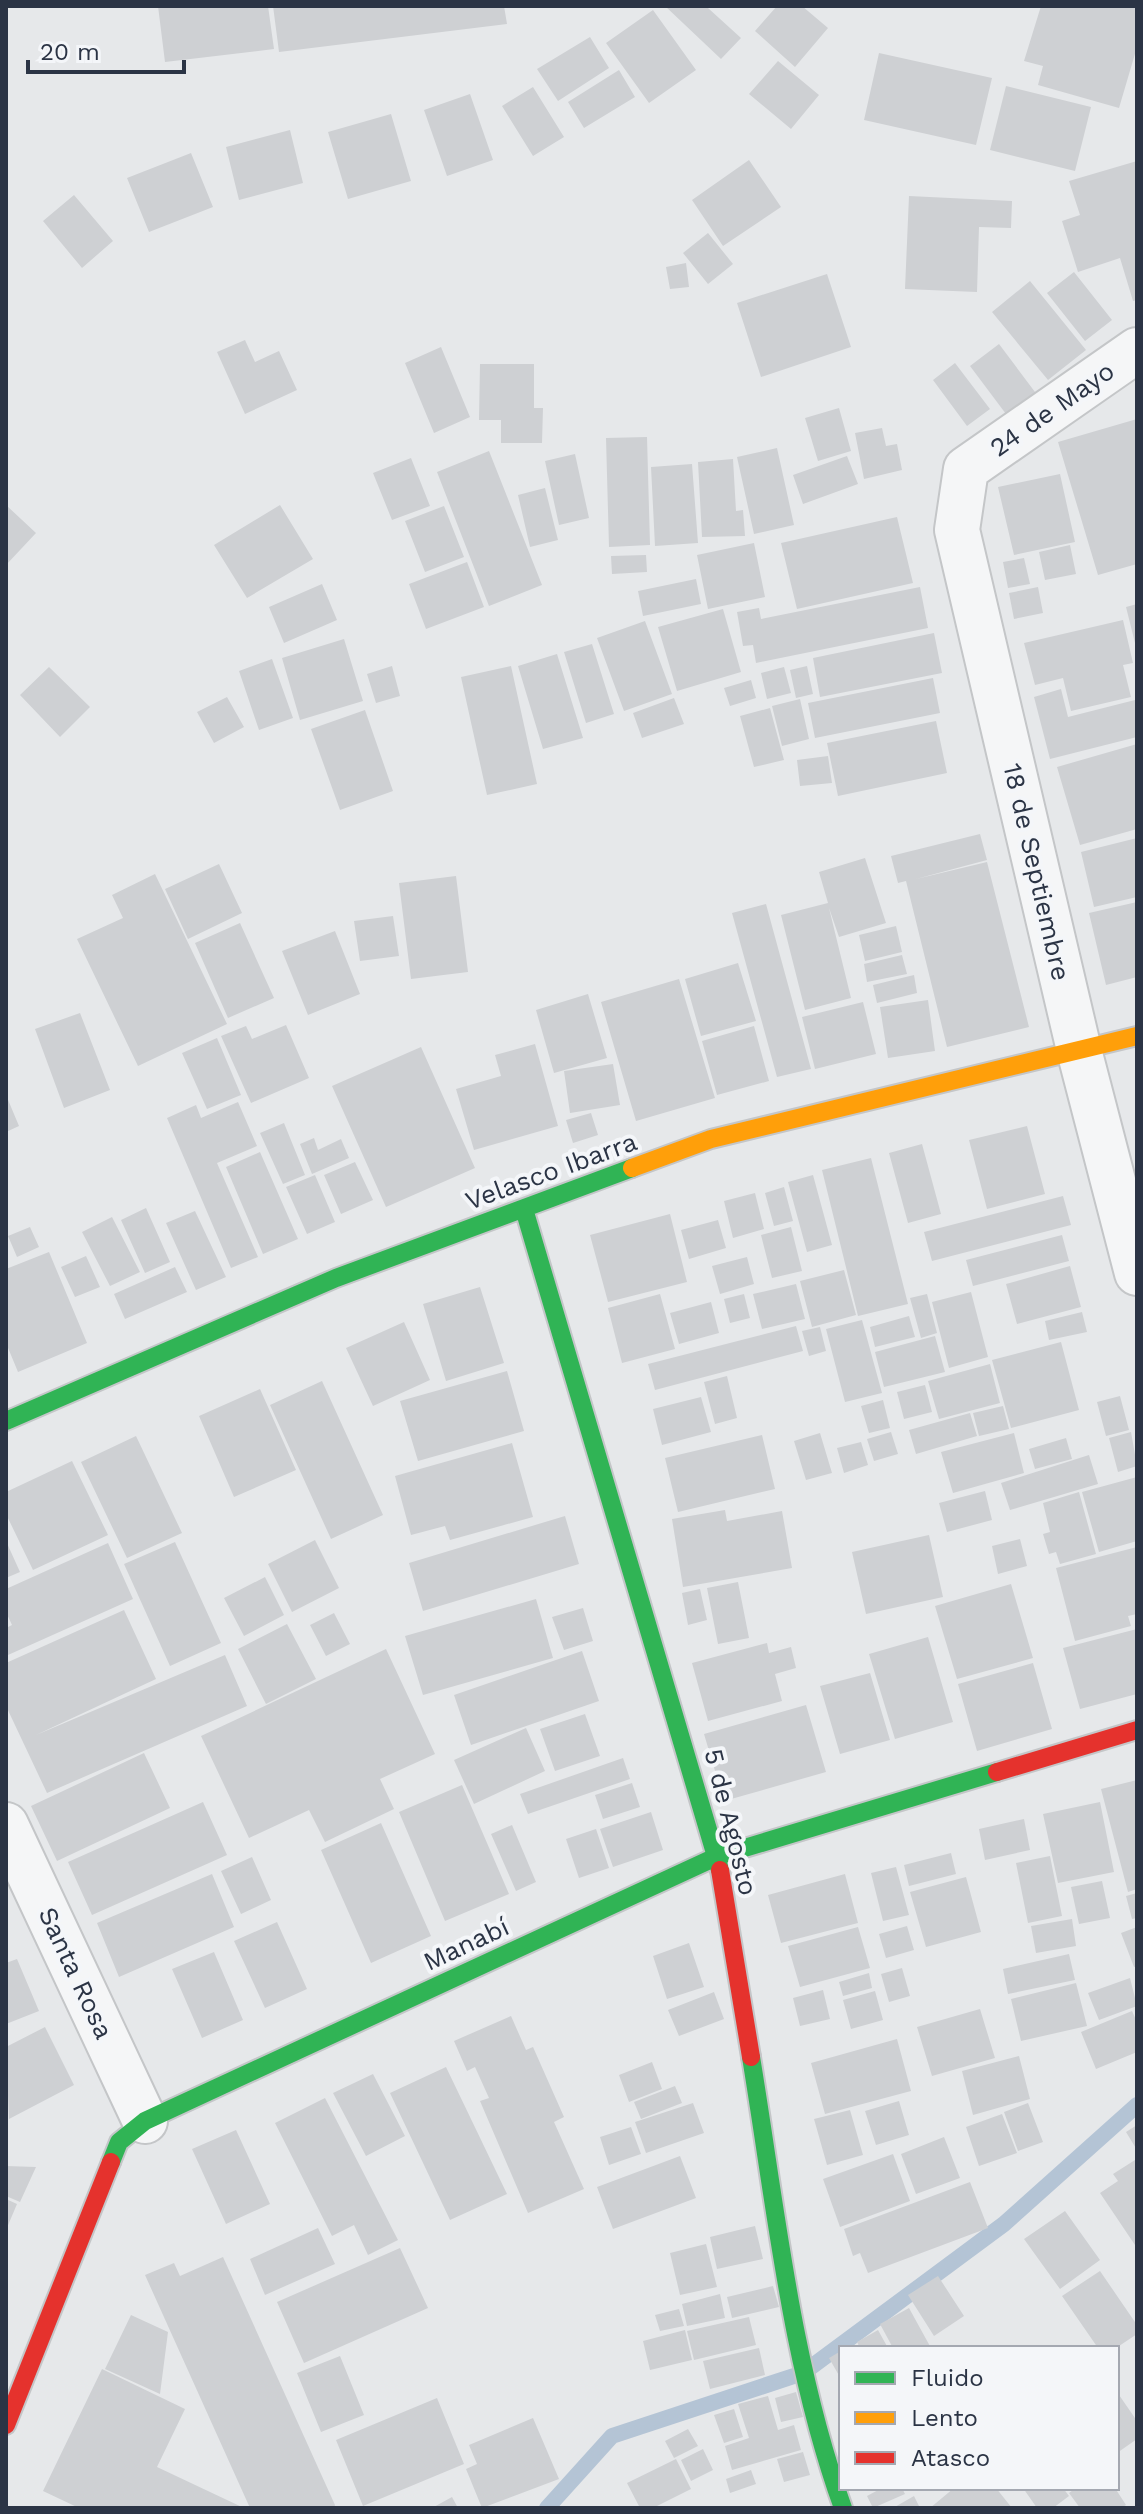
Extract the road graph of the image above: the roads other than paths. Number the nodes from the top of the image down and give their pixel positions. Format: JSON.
{"nodes":[{"id":1,"x":1137,"y":350,"type":"edge"},
{"id":2,"x":966,"y":469,"type":"joint"},
{"id":3,"x":1137,"y":1036,"type":"edge"},
{"id":4,"x":1079,"y":1050,"type":"junction"},
{"id":5,"x":524,"y":1209,"type":"junction"},
{"id":6,"x":1137,"y":1273,"type":"edge"},
{"id":7,"x":6,"y":1421,"type":"edge"},
{"id":8,"x":1137,"y":1730,"type":"edge"},
{"id":9,"x":6,"y":1825,"type":"edge"},
{"id":10,"x":718,"y":1856,"type":"junction"},
{"id":11,"x":145,"y":2121,"type":"junction"},
{"id":12,"x":6,"y":2425,"type":"edge"},
{"id":13,"x":843,"y":2508,"type":"edge"}],
"edges":[{"from":1,"to":2,"type":"street","name":"24 de Mayo"},
{"from":2,"to":4,"type":"street","name":"18 de Septiembre"},
{"from":3,"to":4,"type":"street","name":"Velasco Ibarra"},
{"from":4,"to":5,"type":"street","name":"Velasco Ibarra"},
{"from":4,"to":6,"type":"street","name":"18 de Septiembre"},
{"from":5,"to":7,"type":"street","name":"Velasco Ibarra"},
{"from":5,"to":10,"type":"street","name":"5 de Agosto"},
{"from":8,"to":10,"type":"street","name":"Manabí"},
{"from":9,"to":11,"type":"street","name":"Santa Rosa"},
{"from":10,"to":11,"type":"street","name":"Manabí"},
{"from":10,"to":13,"type":"street","name":"5 de Agosto"},
{"from":11,"to":12,"type":"street","name":"Manabí"}]}
